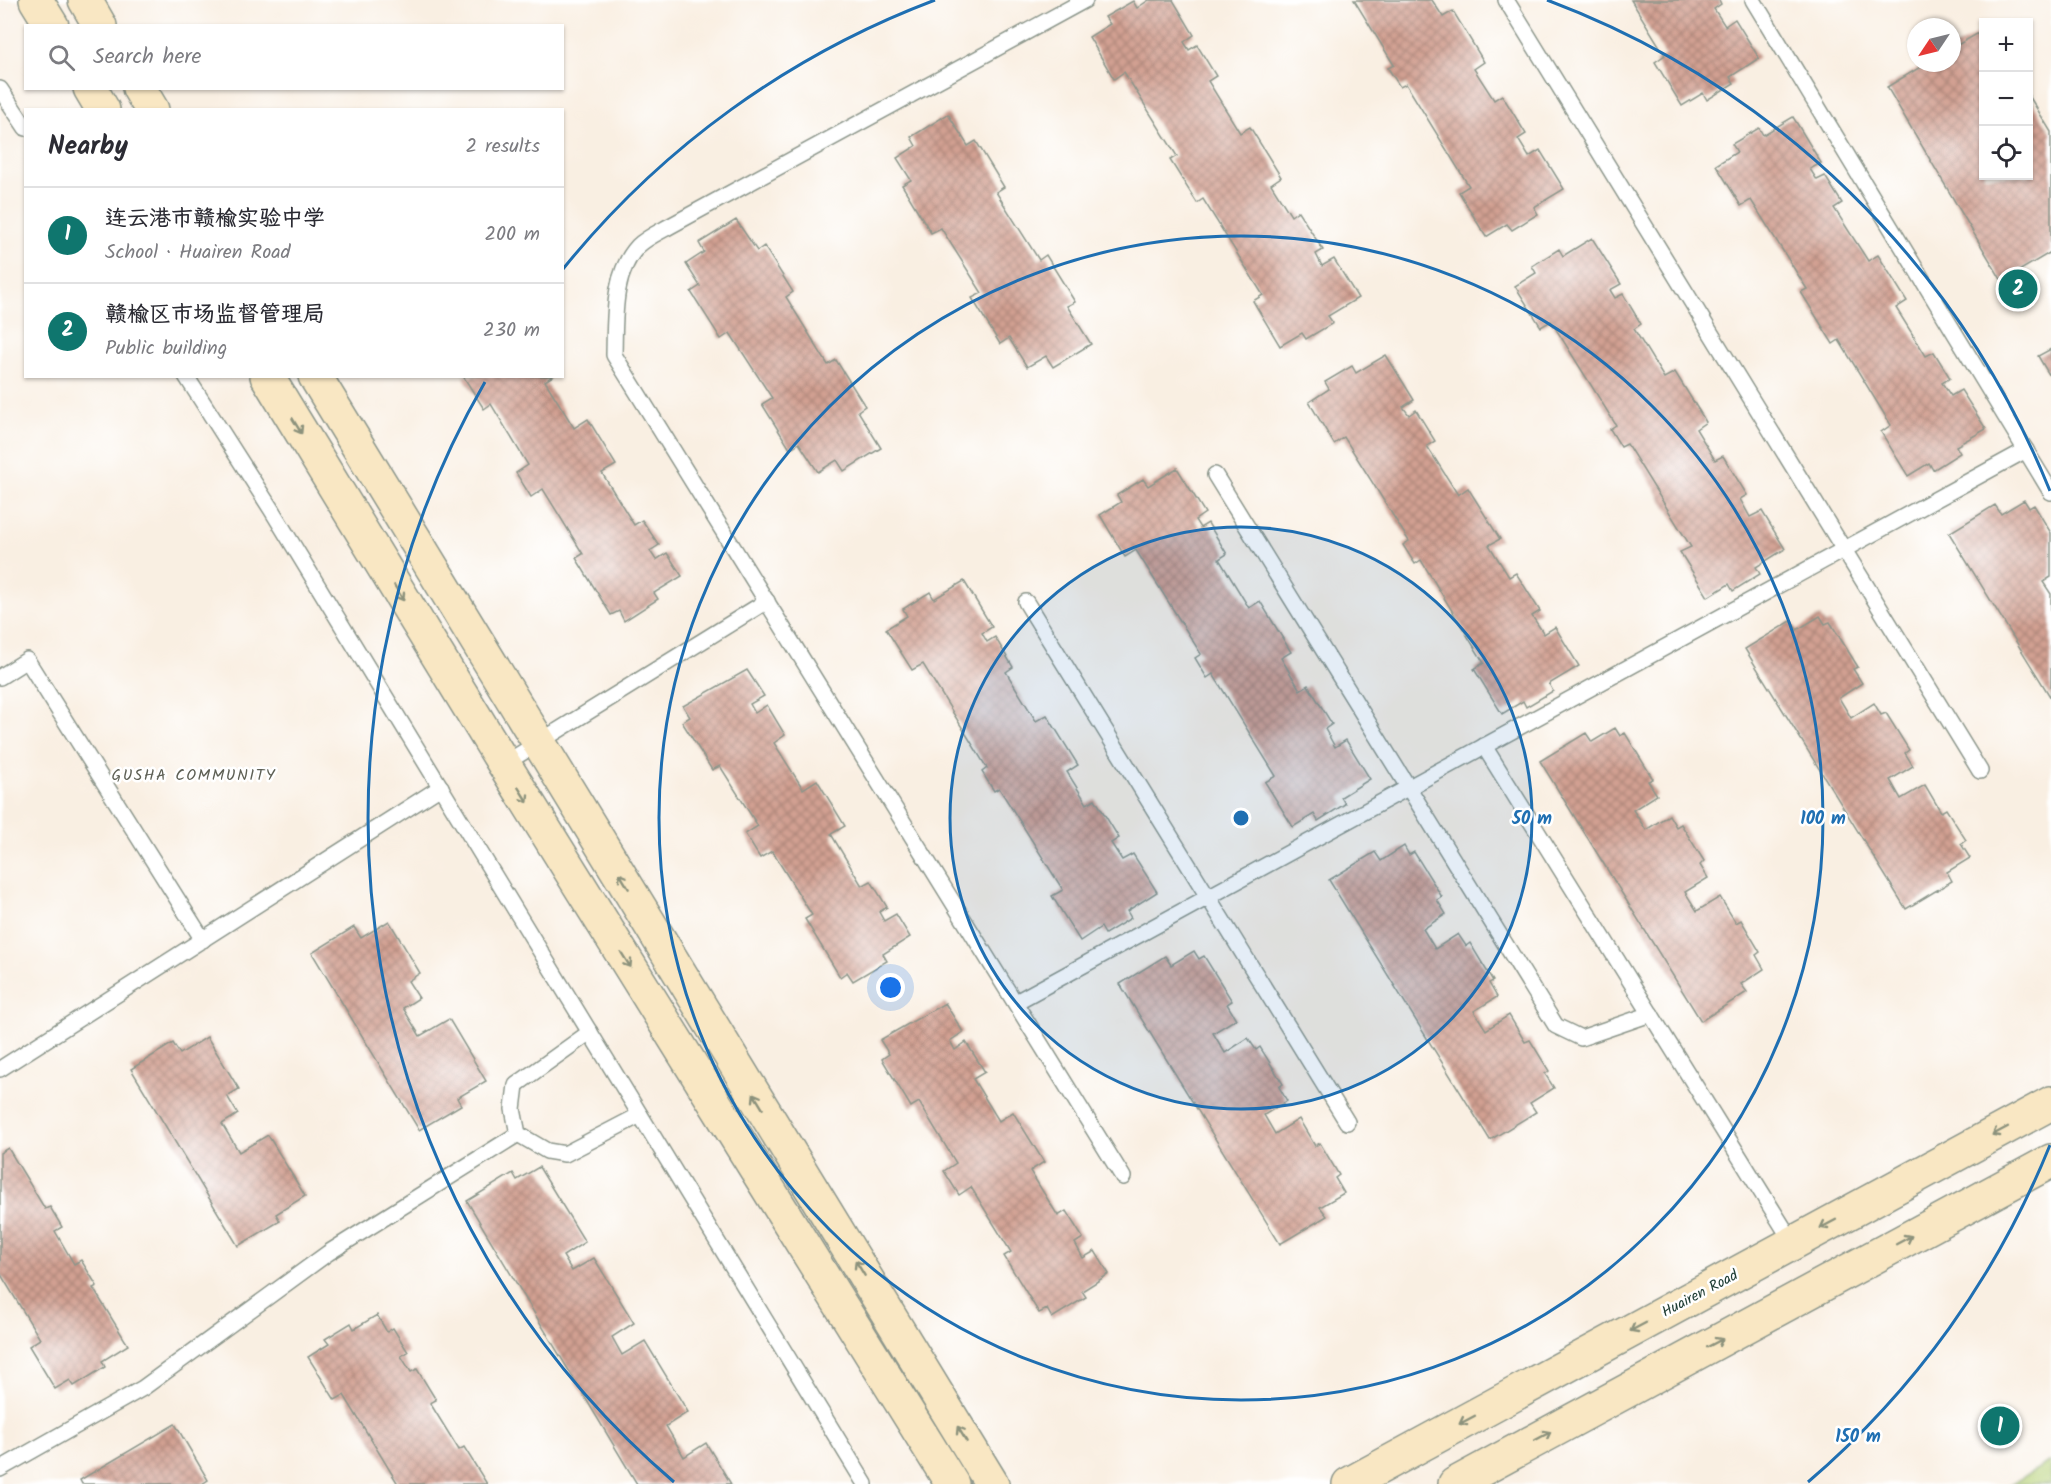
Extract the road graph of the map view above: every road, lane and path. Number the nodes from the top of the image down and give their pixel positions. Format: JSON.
{"nodes":[{"id":1,"x":36,"y":0,"type":"edge"},
{"id":2,"x":85,"y":0,"type":"edge"},
{"id":3,"x":1085,"y":0,"type":"edge"},
{"id":4,"x":1506,"y":0,"type":"edge"},
{"id":5,"x":1753,"y":0,"type":"edge"},
{"id":6,"x":51,"y":24,"type":"edge"},
{"id":7,"x":99,"y":24,"type":"edge"},
{"id":8,"x":0,"y":89,"type":"edge"},
{"id":9,"x":91,"y":90,"type":"edge"},
{"id":10,"x":140,"y":90,"type":"edge"},
{"id":11,"x":102,"y":108,"type":"edge"},
{"id":12,"x":151,"y":108,"type":"edge"},
{"id":13,"x":24,"y":125,"type":"edge"},
{"id":14,"x":187,"y":378,"type":"edge"},
{"id":15,"x":268,"y":378,"type":"edge"},
{"id":16,"x":316,"y":378,"type":"edge"},
{"id":17,"x":2026,"y":450,"type":"junction"},
{"id":18,"x":1215,"y":476,"type":"dead end"},
{"id":19,"x":2051,"y":492,"type":"edge"},
{"id":20,"x":1844,"y":549,"type":"junction"},
{"id":21,"x":767,"y":601,"type":"junction"},
{"id":22,"x":1026,"y":602,"type":"dead end"},
{"id":23,"x":0,"y":677,"type":"edge"},
{"id":24,"x":539,"y":743,"type":"junction"},
{"id":25,"x":1484,"y":746,"type":"junction"},
{"id":26,"x":504,"y":764,"type":"junction"},
{"id":27,"x":1980,"y":771,"type":"dead end"},
{"id":28,"x":441,"y":787,"type":"junction"},
{"id":29,"x":1408,"y":788,"type":"junction"},
{"id":30,"x":1208,"y":897,"type":"junction"},
{"id":31,"x":203,"y":940,"type":"junction"},
{"id":32,"x":1016,"y":1002,"type":"junction"},
{"id":33,"x":1651,"y":1014,"type":"junction"},
{"id":34,"x":590,"y":1032,"type":"junction"},
{"id":35,"x":0,"y":1070,"type":"edge"},
{"id":36,"x":2051,"y":1103,"type":"edge"},
{"id":37,"x":640,"y":1115,"type":"junction"},
{"id":38,"x":1347,"y":1122,"type":"dead end"},
{"id":39,"x":518,"y":1134,"type":"junction"},
{"id":40,"x":2051,"y":1161,"type":"edge"},
{"id":41,"x":1123,"y":1177,"type":"dead end"},
{"id":42,"x":1793,"y":1243,"type":"junction"},
{"id":43,"x":0,"y":1469,"type":"edge"},
{"id":44,"x":865,"y":1484,"type":"edge"},
{"id":45,"x":952,"y":1484,"type":"edge"},
{"id":46,"x":992,"y":1484,"type":"edge"},
{"id":47,"x":1349,"y":1484,"type":"edge"},
{"id":48,"x":1455,"y":1484,"type":"edge"}],
"edges":[{"from":1,"to":6,"type":"main road"},
{"from":2,"to":7,"type":"main road"},
{"from":3,"to":21,"type":"lane"},
{"from":4,"to":20,"type":"lane"},
{"from":5,"to":17,"type":"lane"},
{"from":8,"to":13,"type":"lane"},
{"from":9,"to":11,"type":"main road"},
{"from":10,"to":12,"type":"main road"},
{"from":14,"to":28,"type":"lane"},
{"from":15,"to":26,"type":"main road","one_way":true},
{"from":16,"to":24,"type":"main road"},
{"from":17,"to":19,"type":"lane"},
{"from":17,"to":20,"type":"lane"},
{"from":18,"to":29,"type":"lane"},
{"from":20,"to":25,"type":"lane"},
{"from":20,"to":27,"type":"lane"},
{"from":21,"to":24,"type":"lane"},
{"from":21,"to":32,"type":"lane"},
{"from":22,"to":30,"type":"lane"},
{"from":23,"to":31,"type":"lane"},
{"from":24,"to":26,"type":"lane"},
{"from":46,"to":24,"type":"main road","one_way":true},
{"from":25,"to":29,"type":"lane"},
{"from":25,"to":33,"type":"lane"},
{"from":26,"to":45,"type":"main road","one_way":true},
{"from":28,"to":31,"type":"lane"},
{"from":28,"to":34,"type":"lane"},
{"from":29,"to":30,"type":"lane"},
{"from":29,"to":33,"type":"lane"},
{"from":30,"to":32,"type":"lane"},
{"from":30,"to":38,"type":"lane"},
{"from":31,"to":35,"type":"lane"},
{"from":32,"to":41,"type":"lane"},
{"from":33,"to":42,"type":"lane"},
{"from":34,"to":37,"type":"lane"},
{"from":34,"to":39,"type":"lane"},
{"from":36,"to":42,"type":"main road","name":"Huairen Road","one_way":true},
{"from":37,"to":39,"type":"lane"},
{"from":37,"to":44,"type":"lane"},
{"from":39,"to":43,"type":"lane"},
{"from":48,"to":40,"type":"main road","one_way":true},
{"from":42,"to":47,"type":"main road","name":"Huairen Road","one_way":true}]}
